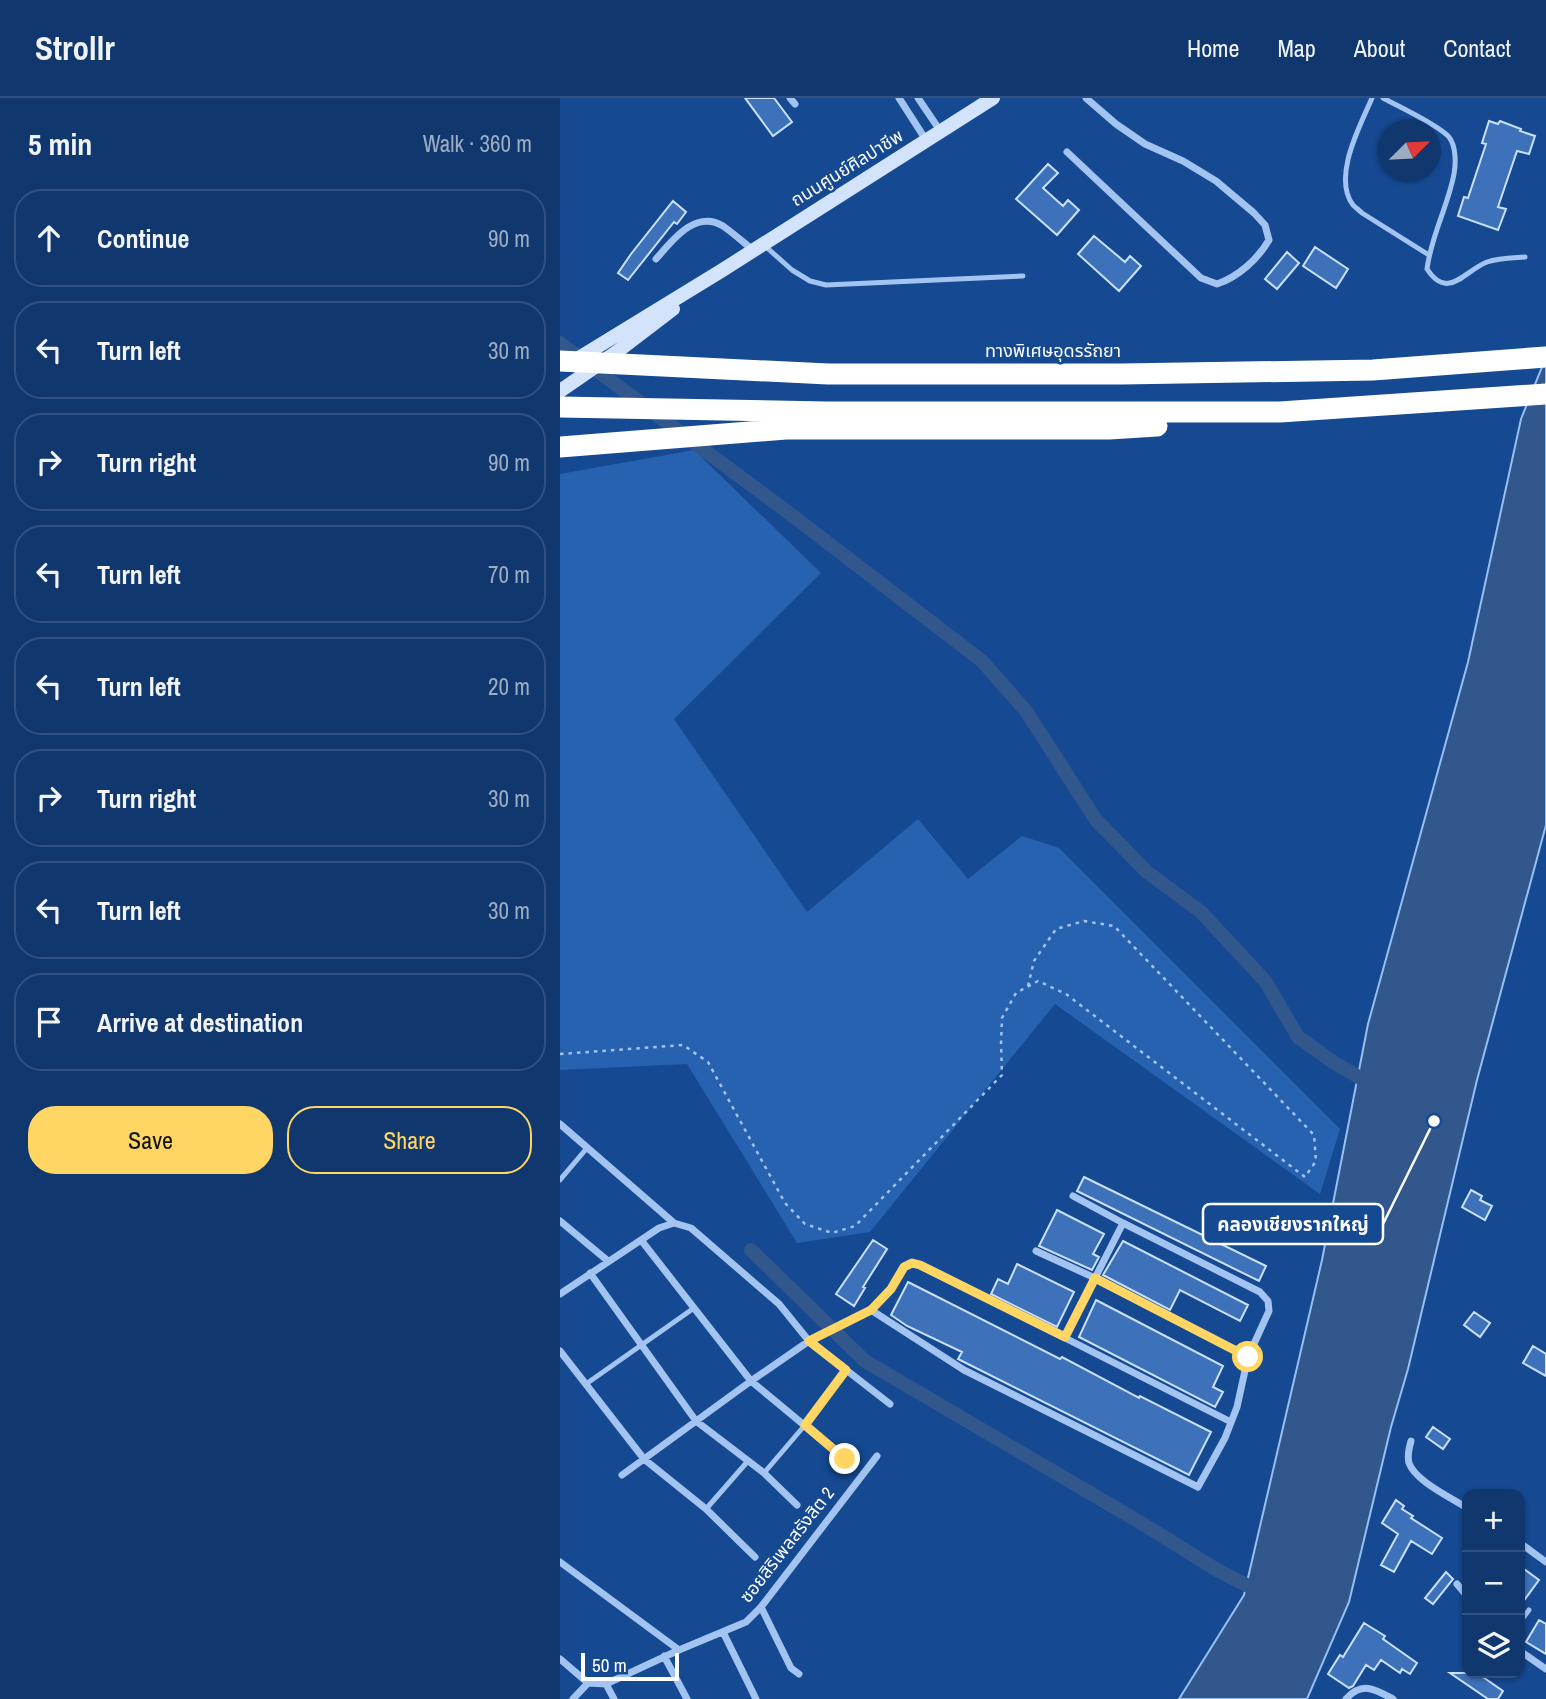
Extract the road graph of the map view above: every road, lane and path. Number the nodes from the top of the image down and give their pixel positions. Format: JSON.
{"nodes":[{"id":1,"x":916,"y":98,"type":"edge"},
{"id":2,"x":993,"y":98,"type":"edge"},
{"id":3,"x":1086,"y":98,"type":"edge"},
{"id":4,"x":1372,"y":98,"type":"edge"},
{"id":5,"x":1382,"y":98,"type":"edge"},
{"id":6,"x":901,"y":101,"type":"edge"},
{"id":7,"x":941,"y":132,"type":"junction"},
{"id":8,"x":927,"y":141,"type":"junction"},
{"id":9,"x":1067,"y":152,"type":"dead end"},
{"id":10,"x":758,"y":247,"type":"junction"},
{"id":11,"x":1429,"y":255,"type":"junction"},
{"id":12,"x":1525,"y":257,"type":"dead end"},
{"id":13,"x":656,"y":259,"type":"dead end"},
{"id":14,"x":721,"y":271,"type":"junction"},
{"id":15,"x":1024,"y":276,"type":"dead end"},
{"id":16,"x":560,"y":352,"type":"edge"},
{"id":17,"x":1546,"y":357,"type":"edge"},
{"id":18,"x":564,"y":364,"type":"edge"},
{"id":19,"x":560,"y":391,"type":"edge"},
{"id":20,"x":1546,"y":394,"type":"edge"},
{"id":21,"x":560,"y":407,"type":"edge"},
{"id":22,"x":1280,"y":412,"type":"junction"},
{"id":23,"x":560,"y":447,"type":"edge"},
{"id":24,"x":1028,"y":986,"type":"junction"},
{"id":25,"x":560,"y":1054,"type":"edge"},
{"id":26,"x":560,"y":1124,"type":"edge"},
{"id":27,"x":587,"y":1148,"type":"junction"},
{"id":28,"x":560,"y":1180,"type":"edge"},
{"id":29,"x":1073,"y":1196,"type":"dead end"},
{"id":30,"x":560,"y":1221,"type":"edge"},
{"id":31,"x":674,"y":1223,"type":"junction"},
{"id":32,"x":1122,"y":1223,"type":"junction"},
{"id":33,"x":642,"y":1240,"type":"junction"},
{"id":34,"x":1035,"y":1251,"type":"dead end"},
{"id":35,"x":608,"y":1261,"type":"junction"},
{"id":36,"x":590,"y":1273,"type":"junction"},
{"id":37,"x":1095,"y":1278,"type":"junction"},
{"id":38,"x":560,"y":1294,"type":"edge"},
{"id":39,"x":694,"y":1308,"type":"junction"},
{"id":40,"x":871,"y":1310,"type":"junction"},
{"id":41,"x":1065,"y":1337,"type":"junction"},
{"id":42,"x":809,"y":1341,"type":"junction"},
{"id":43,"x":642,"y":1346,"type":"junction"},
{"id":44,"x":560,"y":1351,"type":"edge"},
{"id":45,"x":1248,"y":1357,"type":"junction"},
{"id":46,"x":846,"y":1370,"type":"junction"},
{"id":47,"x":751,"y":1381,"type":"junction"},
{"id":48,"x":586,"y":1384,"type":"junction"},
{"id":49,"x":890,"y":1404,"type":"dead end"},
{"id":50,"x":696,"y":1421,"type":"junction"},
{"id":51,"x":1231,"y":1422,"type":"junction"},
{"id":52,"x":805,"y":1425,"type":"junction"},
{"id":53,"x":1411,"y":1441,"type":"dead end"},
{"id":54,"x":877,"y":1456,"type":"dead end"},
{"id":55,"x":644,"y":1459,"type":"junction"},
{"id":56,"x":845,"y":1459,"type":"dead end"},
{"id":57,"x":748,"y":1461,"type":"junction"},
{"id":58,"x":764,"y":1473,"type":"junction"},
{"id":59,"x":622,"y":1475,"type":"dead end"},
{"id":60,"x":797,"y":1505,"type":"dead end"},
{"id":61,"x":1462,"y":1505,"type":"edge"},
{"id":62,"x":706,"y":1509,"type":"junction"},
{"id":63,"x":1525,"y":1547,"type":"edge"},
{"id":64,"x":755,"y":1557,"type":"dead end"},
{"id":65,"x":560,"y":1562,"type":"edge"},
{"id":66,"x":1546,"y":1562,"type":"edge"},
{"id":67,"x":1457,"y":1584,"type":"dead end"},
{"id":68,"x":1462,"y":1590,"type":"edge"},
{"id":69,"x":761,"y":1607,"type":"junction"},
{"id":70,"x":1529,"y":1610,"type":"dead end"},
{"id":71,"x":1525,"y":1615,"type":"edge"},
{"id":72,"x":723,"y":1632,"type":"junction"},
{"id":73,"x":679,"y":1650,"type":"junction"},
{"id":74,"x":1525,"y":1654,"type":"edge"},
{"id":75,"x":664,"y":1656,"type":"junction"},
{"id":76,"x":560,"y":1659,"type":"edge"},
{"id":77,"x":1546,"y":1669,"type":"edge"},
{"id":78,"x":799,"y":1674,"type":"dead end"},
{"id":79,"x":588,"y":1683,"type":"junction"},
{"id":80,"x":606,"y":1684,"type":"junction"},
{"id":81,"x":573,"y":1699,"type":"edge"},
{"id":82,"x":614,"y":1699,"type":"edge"},
{"id":83,"x":687,"y":1699,"type":"edge"},
{"id":84,"x":756,"y":1699,"type":"edge"},
{"id":85,"x":1346,"y":1699,"type":"edge"},
{"id":86,"x":1393,"y":1699,"type":"edge"}],
"edges":[{"from":1,"to":6,"type":"street"},
{"from":1,"to":7,"type":"street"},
{"from":2,"to":7,"type":"main road","name":"ถนนศูนย์ศิลปาชีพ"},
{"from":3,"to":9,"type":"street"},
{"from":4,"to":11,"type":"lane"},
{"from":5,"to":11,"type":"lane"},
{"from":6,"to":8,"type":"street"},
{"from":7,"to":8,"type":"main road","name":"ถนนศูนย์ศิลปาชีพ"},
{"from":8,"to":10,"type":"main road","name":"ถนนศูนย์ศิลปาชีพ"},
{"from":10,"to":13,"type":"street"},
{"from":10,"to":14,"type":"main road","name":"ถนนศูนย์ศิลปาชีพ"},
{"from":10,"to":15,"type":"lane"},
{"from":11,"to":12,"type":"lane"},
{"from":14,"to":18,"type":"main road","name":"ถนนศูนย์ศิลปาชีพ"},
{"from":14,"to":19,"type":"main road","name":"ถนนศูนย์ศิลปาชีพ"},
{"from":16,"to":18,"type":"street"},
{"from":17,"to":18,"type":"highway","name":"ทางพิเศษอุดรรัถยา","bridge":true},
{"from":20,"to":22,"type":"highway"},
{"from":21,"to":22,"type":"highway"},
{"from":22,"to":23,"type":"highway"},
{"from":24,"to":24,"type":"path"},
{"from":24,"to":25,"type":"path"},
{"from":26,"to":27,"type":"street"},
{"from":27,"to":28,"type":"lane"},
{"from":27,"to":31,"type":"street"},
{"from":29,"to":32,"type":"street"},
{"from":30,"to":35,"type":"street"},
{"from":31,"to":33,"type":"street"},
{"from":31,"to":42,"type":"street"},
{"from":32,"to":37,"type":"street"},
{"from":32,"to":45,"type":"street"},
{"from":33,"to":35,"type":"street"},
{"from":33,"to":39,"type":"street"},
{"from":34,"to":37,"type":"street"},
{"from":35,"to":36,"type":"street"},
{"from":36,"to":38,"type":"street"},
{"from":36,"to":43,"type":"street"},
{"from":37,"to":41,"type":"street"},
{"from":37,"to":45,"type":"street"},
{"from":39,"to":43,"type":"lane"},
{"from":39,"to":47,"type":"street"},
{"from":40,"to":41,"type":"street"},
{"from":40,"to":42,"type":"street"},
{"from":40,"to":51,"type":"street"},
{"from":41,"to":51,"type":"street"},
{"from":42,"to":46,"type":"street"},
{"from":42,"to":47,"type":"street"},
{"from":43,"to":48,"type":"lane"},
{"from":43,"to":50,"type":"street"},
{"from":44,"to":48,"type":"street"},
{"from":45,"to":51,"type":"street"},
{"from":46,"to":49,"type":"street"},
{"from":46,"to":52,"type":"lane"},
{"from":47,"to":50,"type":"street"},
{"from":47,"to":52,"type":"street"},
{"from":48,"to":55,"type":"street"},
{"from":50,"to":55,"type":"street"},
{"from":50,"to":57,"type":"street"},
{"from":52,"to":56,"type":"street"},
{"from":52,"to":58,"type":"lane"},
{"from":53,"to":61,"type":"street"},
{"from":54,"to":69,"type":"street","name":"ซอยสิริเพลสรังสิต 2"},
{"from":55,"to":59,"type":"street"},
{"from":55,"to":62,"type":"street"},
{"from":57,"to":58,"type":"street"},
{"from":57,"to":62,"type":"lane"},
{"from":58,"to":60,"type":"street"},
{"from":62,"to":64,"type":"street"},
{"from":63,"to":66,"type":"street"},
{"from":65,"to":73,"type":"street"},
{"from":67,"to":68,"type":"street"},
{"from":69,"to":72,"type":"street","name":"ซอยสิริเพลสรังสิต 2"},
{"from":69,"to":78,"type":"street"},
{"from":70,"to":71,"type":"lane"},
{"from":72,"to":73,"type":"street","name":"ซอยสิริเพลสรังสิต 2"},
{"from":72,"to":84,"type":"street"},
{"from":73,"to":75,"type":"street","name":"ซอยสิริเพลสรังสิต 2"},
{"from":74,"to":77,"type":"street"},
{"from":75,"to":80,"type":"street","name":"ซอยสิริเพลสรังสิต 2"},
{"from":75,"to":83,"type":"street"},
{"from":76,"to":79,"type":"street"},
{"from":79,"to":80,"type":"street","name":"ซอยสิริเพลสรังสิต 2"},
{"from":79,"to":81,"type":"street"},
{"from":80,"to":82,"type":"street"},
{"from":85,"to":86,"type":"street"}]}
